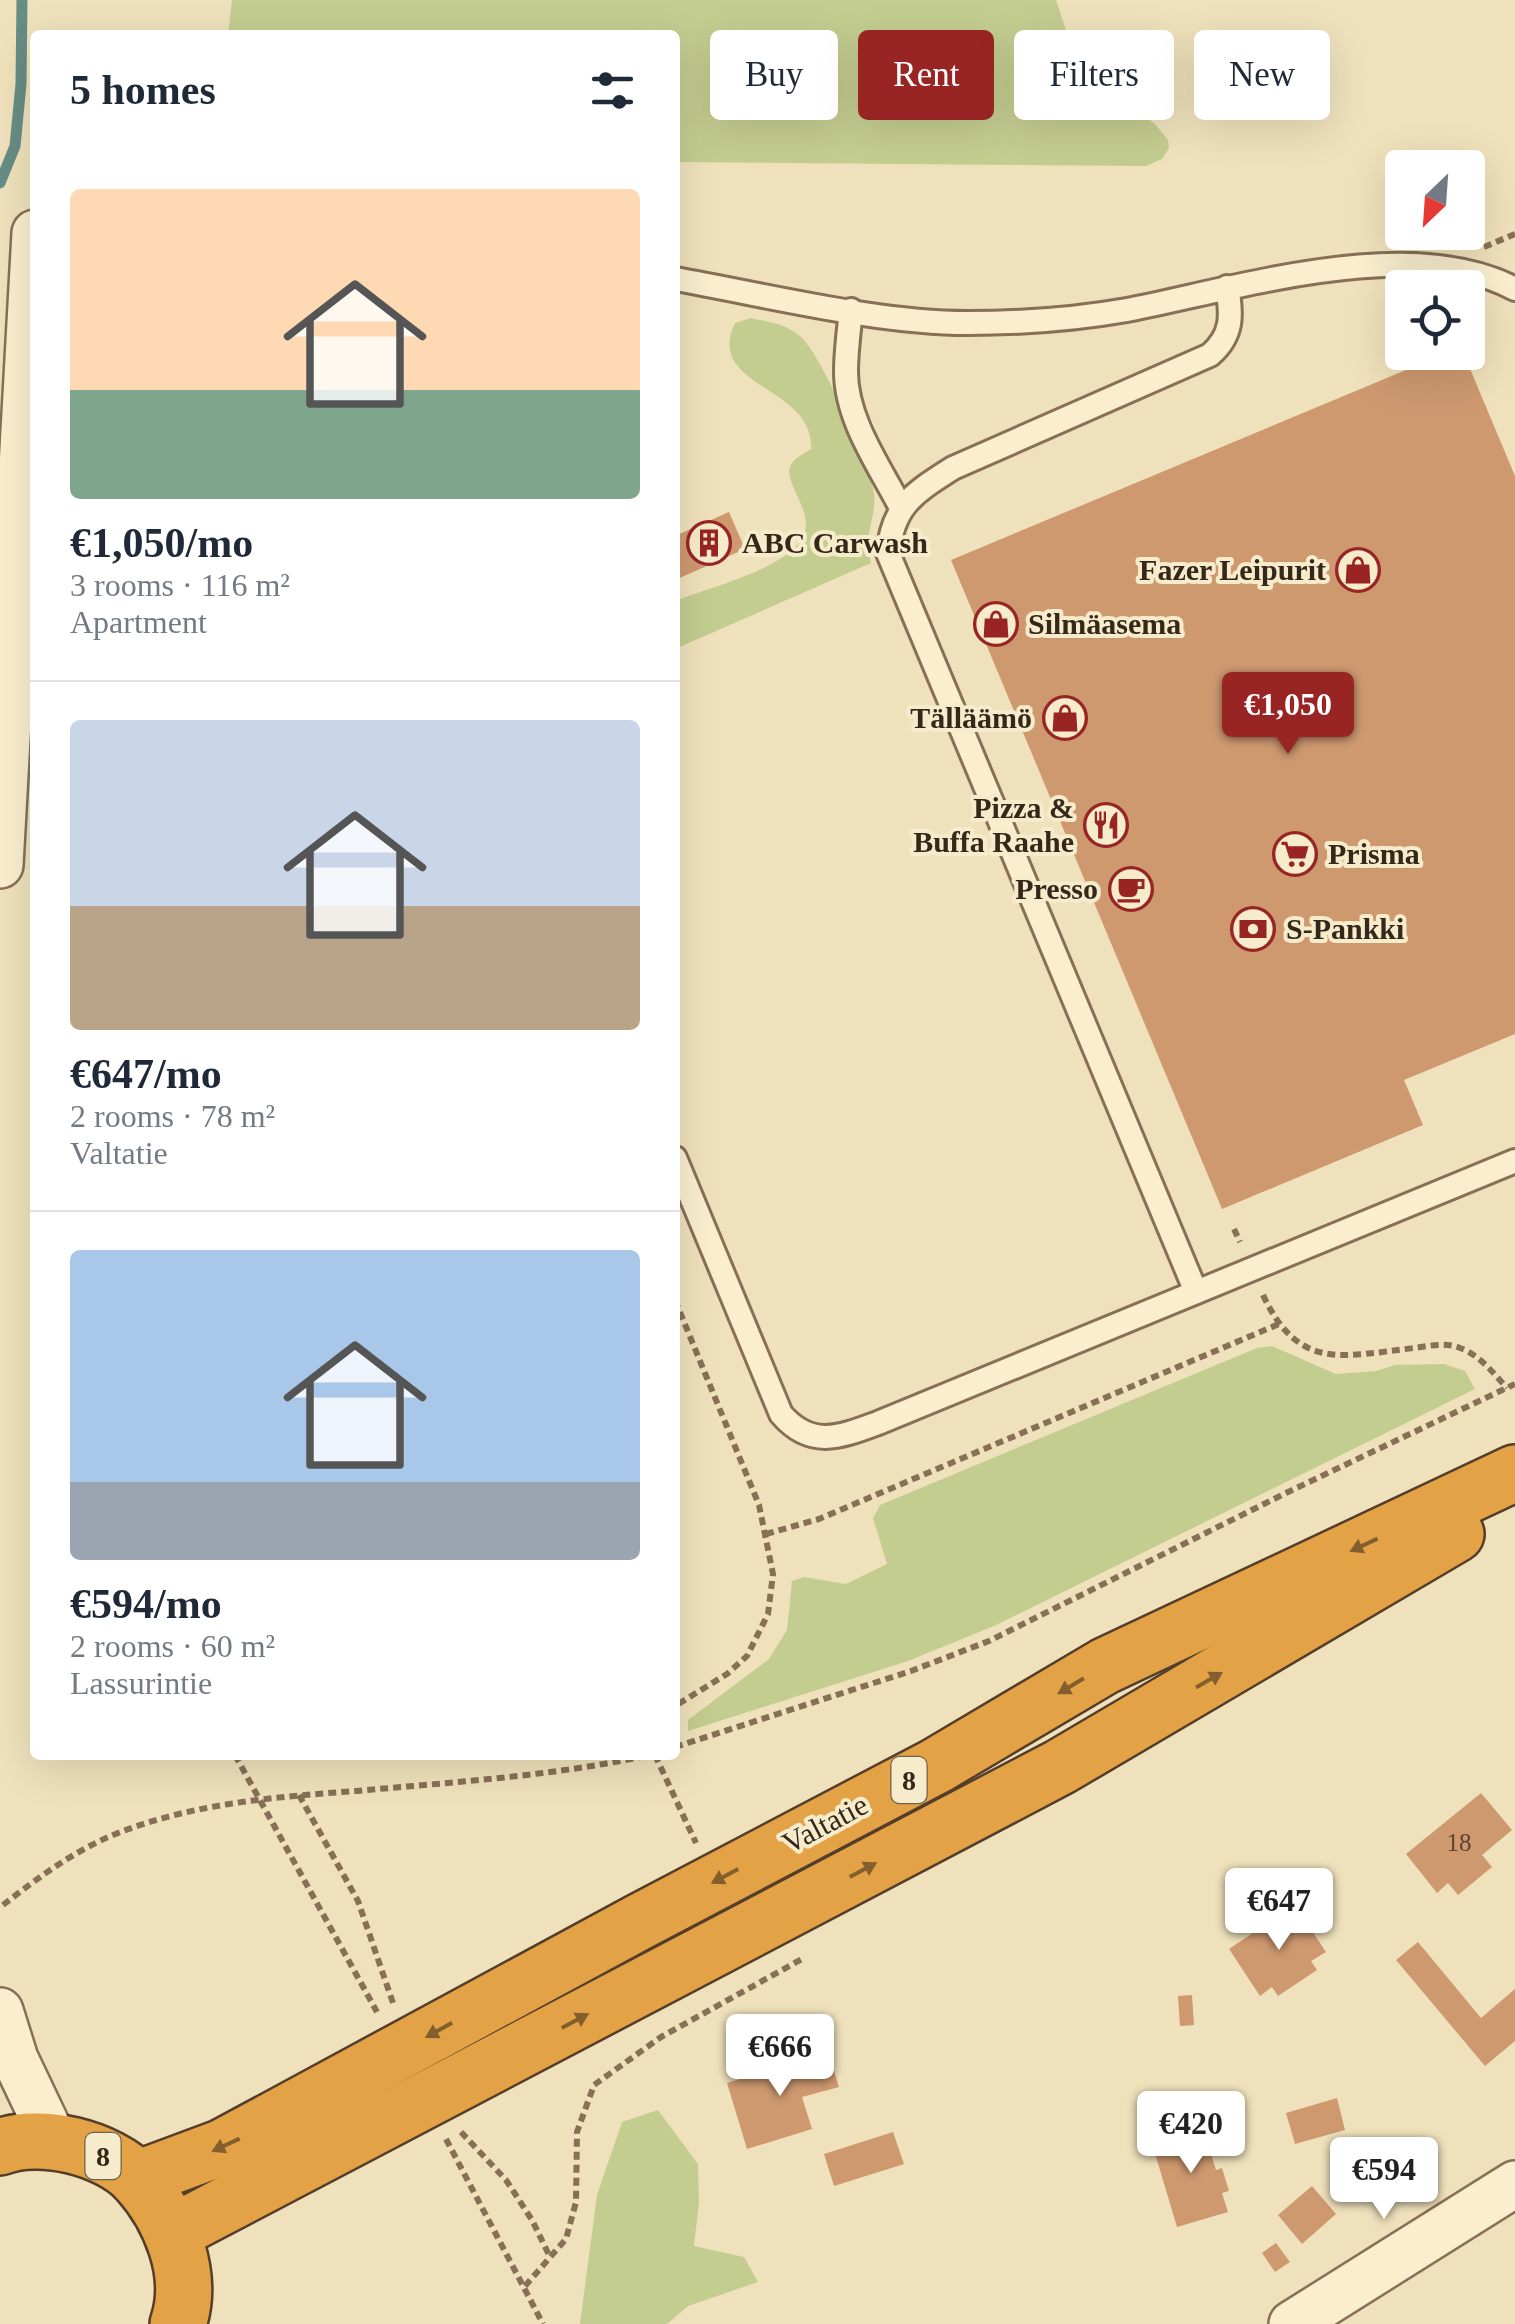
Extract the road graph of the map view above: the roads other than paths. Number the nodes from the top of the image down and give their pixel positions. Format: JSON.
{"nodes":[{"id":1,"x":680,"y":280,"type":"edge"},
{"id":2,"x":1228,"y":286,"type":"junction"},
{"id":3,"x":1515,"y":289,"type":"edge"},
{"id":4,"x":851,"y":310,"type":"junction"},
{"id":5,"x":30,"y":323,"type":"edge"},
{"id":6,"x":901,"y":508,"type":"junction"},
{"id":7,"x":0,"y":865,"type":"edge"},
{"id":8,"x":1515,"y":1161,"type":"edge"},
{"id":9,"x":680,"y":1170,"type":"edge"},
{"id":10,"x":1196,"y":1292,"type":"junction"},
{"id":11,"x":1515,"y":1473,"type":"edge"},
{"id":12,"x":1515,"y":1496,"type":"edge"},
{"id":13,"x":0,"y":2011,"type":"edge"},
{"id":14,"x":54,"y":2141,"type":"junction"},
{"id":15,"x":0,"y":2147,"type":"edge"},
{"id":16,"x":137,"y":2179,"type":"junction"},
{"id":17,"x":1515,"y":2184,"type":"edge"},
{"id":18,"x":172,"y":2233,"type":"junction"},
{"id":19,"x":178,"y":2324,"type":"edge"},
{"id":20,"x":1292,"y":2324,"type":"edge"}],
"edges":[{"from":1,"to":4,"type":"lane"},
{"from":2,"to":3,"type":"lane"},
{"from":2,"to":4,"type":"lane"},
{"from":2,"to":6,"type":"lane"},
{"from":4,"to":6,"type":"lane"},
{"from":5,"to":7,"type":"street"},
{"from":6,"to":10,"type":"lane"},
{"from":8,"to":10,"type":"lane"},
{"from":9,"to":10,"type":"lane"},
{"from":11,"to":16,"type":"highway","name":"Valtatie","number":"8","one_way":true},
{"from":18,"to":12,"type":"highway","name":"Valtatie","number":"8","one_way":true},
{"from":13,"to":14,"type":"street"},
{"from":14,"to":15,"type":"highway","number":"8"},
{"from":14,"to":16,"type":"highway","number":"8"},
{"from":16,"to":18,"type":"highway","number":"8"},
{"from":17,"to":20,"type":"street"},
{"from":18,"to":19,"type":"highway","number":"8"}]}
